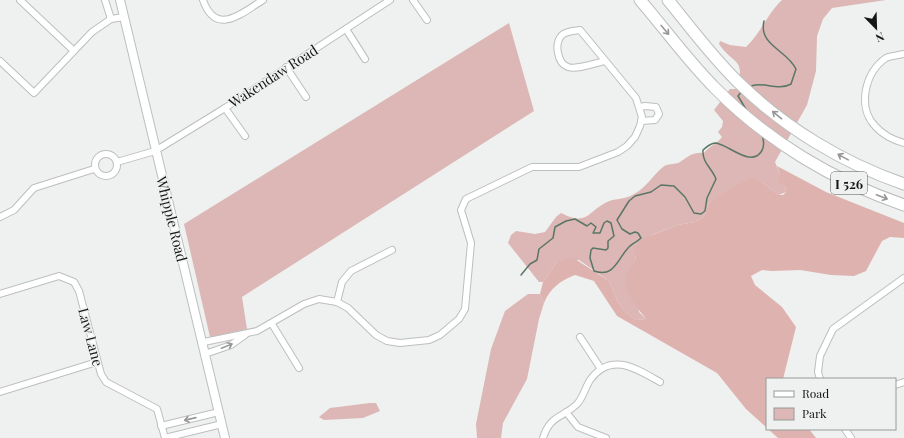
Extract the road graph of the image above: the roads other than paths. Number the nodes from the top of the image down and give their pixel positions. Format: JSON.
{"nodes":[{"id":1,"x":20,"y":0,"type":"edge"},
{"id":2,"x":105,"y":0,"type":"edge"},
{"id":3,"x":120,"y":0,"type":"edge"},
{"id":4,"x":203,"y":0,"type":"edge"},
{"id":5,"x":263,"y":0,"type":"edge"},
{"id":6,"x":390,"y":0,"type":"edge"},
{"id":7,"x":413,"y":0,"type":"edge"},
{"id":8,"x":640,"y":0,"type":"edge"},
{"id":9,"x":668,"y":0,"type":"edge"},
{"id":10,"x":124,"y":17,"type":"junction"},
{"id":11,"x":111,"y":19,"type":"junction"},
{"id":12,"x":427,"y":20,"type":"dead end"},
{"id":13,"x":346,"y":29,"type":"junction"},
{"id":14,"x":74,"y":51,"type":"junction"},
{"id":15,"x":904,"y":54,"type":"edge"},
{"id":16,"x":365,"y":59,"type":"dead end"},
{"id":17,"x":0,"y":61,"type":"edge"},
{"id":18,"x":605,"y":61,"type":"junction"},
{"id":19,"x":286,"y":67,"type":"junction"},
{"id":20,"x":306,"y":97,"type":"dead end"},
{"id":21,"x":640,"y":107,"type":"junction"},
{"id":22,"x":225,"y":108,"type":"junction"},
{"id":23,"x":641,"y":121,"type":"junction"},
{"id":24,"x":245,"y":136,"type":"dead end"},
{"id":25,"x":904,"y":143,"type":"edge"},
{"id":26,"x":155,"y":151,"type":"junction"},
{"id":27,"x":117,"y":162,"type":"junction"},
{"id":28,"x":94,"y":168,"type":"junction"},
{"id":29,"x":904,"y":184,"type":"edge"},
{"id":30,"x":904,"y":205,"type":"edge"},
{"id":31,"x":0,"y":217,"type":"edge"},
{"id":32,"x":392,"y":250,"type":"dead end"},
{"id":33,"x":904,"y":278,"type":"edge"},
{"id":34,"x":0,"y":294,"type":"edge"},
{"id":35,"x":337,"y":302,"type":"junction"},
{"id":36,"x":272,"y":324,"type":"junction"},
{"id":37,"x":246,"y":334,"type":"junction"},
{"id":38,"x":580,"y":337,"type":"dead end"},
{"id":39,"x":204,"y":342,"type":"junction"},
{"id":40,"x":205,"y":354,"type":"junction"},
{"id":41,"x":97,"y":362,"type":"junction"},
{"id":42,"x":299,"y":368,"type":"dead end"},
{"id":43,"x":601,"y":369,"type":"junction"},
{"id":44,"x":820,"y":378,"type":"edge"},
{"id":45,"x":660,"y":382,"type":"dead end"},
{"id":46,"x":0,"y":392,"type":"edge"},
{"id":47,"x":219,"y":412,"type":"junction"},
{"id":48,"x":566,"y":412,"type":"junction"},
{"id":49,"x":222,"y":424,"type":"junction"},
{"id":50,"x":161,"y":426,"type":"junction"},
{"id":51,"x":165,"y":438,"type":"edge"},
{"id":52,"x":225,"y":438,"type":"edge"},
{"id":53,"x":543,"y":438,"type":"edge"},
{"id":54,"x":606,"y":438,"type":"edge"}],
"edges":[{"from":1,"to":14,"type":"street"},
{"from":2,"to":11,"type":"street"},
{"from":3,"to":10,"type":"main road","name":"Whipple Road"},
{"from":4,"to":5,"type":"street"},
{"from":6,"to":13,"type":"street","name":"Wakendaw Road"},
{"from":7,"to":12,"type":"street"},
{"from":8,"to":30,"type":"highway","number":"I 526","one_way":true},
{"from":29,"to":9,"type":"highway","number":"I 526","one_way":true},
{"from":10,"to":11,"type":"street"},
{"from":10,"to":26,"type":"main road","name":"Whipple Road"},
{"from":11,"to":14,"type":"street"},
{"from":13,"to":16,"type":"street"},
{"from":13,"to":19,"type":"street","name":"Wakendaw Road"},
{"from":14,"to":17,"type":"street"},
{"from":15,"to":25,"type":"street"},
{"from":18,"to":18,"type":"street"},
{"from":18,"to":21,"type":"street"},
{"from":19,"to":20,"type":"street"},
{"from":19,"to":22,"type":"street","name":"Wakendaw Road"},
{"from":21,"to":23,"type":"street"},
{"from":21,"to":23,"type":"street"},
{"from":22,"to":24,"type":"street"},
{"from":22,"to":26,"type":"street","name":"Wakendaw Road"},
{"from":23,"to":35,"type":"street"},
{"from":26,"to":27,"type":"street","name":"Wakendaw Road"},
{"from":26,"to":39,"type":"main road","name":"Whipple Road"},
{"from":27,"to":28,"type":"street"},
{"from":27,"to":28,"type":"street"},
{"from":28,"to":31,"type":"street"},
{"from":32,"to":35,"type":"street"},
{"from":33,"to":44,"type":"street"},
{"from":34,"to":41,"type":"street","name":"Law Lane"},
{"from":35,"to":36,"type":"street"},
{"from":36,"to":37,"type":"street"},
{"from":36,"to":42,"type":"street"},
{"from":37,"to":39,"type":"street"},
{"from":40,"to":37,"type":"street","one_way":true},
{"from":38,"to":43,"type":"street"},
{"from":39,"to":40,"type":"main road","name":"Whipple Road"},
{"from":40,"to":47,"type":"main road","name":"Whipple Road"},
{"from":41,"to":46,"type":"street"},
{"from":41,"to":50,"type":"street","name":"Law Lane"},
{"from":43,"to":45,"type":"street"},
{"from":43,"to":48,"type":"street"},
{"from":47,"to":49,"type":"main road","name":"Whipple Road"},
{"from":47,"to":50,"type":"street","one_way":true},
{"from":48,"to":53,"type":"street"},
{"from":48,"to":54,"type":"street"},
{"from":49,"to":51,"type":"street"},
{"from":49,"to":52,"type":"main road","name":"Whipple Road"},
{"from":50,"to":51,"type":"street","name":"Law Lane"}]}
